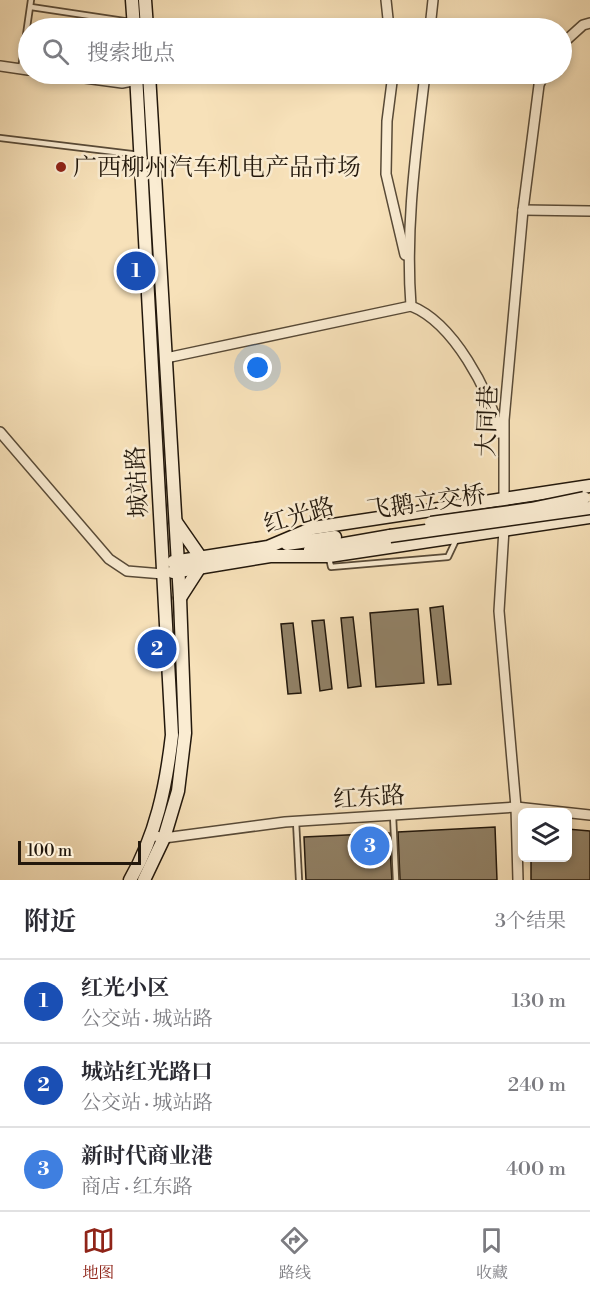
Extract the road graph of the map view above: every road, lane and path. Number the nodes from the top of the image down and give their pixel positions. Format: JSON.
{"nodes":[{"id":1,"x":31,"y":0,"type":"edge"},
{"id":2,"x":132,"y":0,"type":"edge"},
{"id":3,"x":145,"y":0,"type":"edge"},
{"id":4,"x":386,"y":0,"type":"edge"},
{"id":5,"x":433,"y":0,"type":"edge"},
{"id":6,"x":31,"y":6,"type":"junction"},
{"id":7,"x":30,"y":18,"type":"edge"},
{"id":8,"x":96,"y":18,"type":"edge"},
{"id":9,"x":133,"y":18,"type":"edge"},
{"id":10,"x":146,"y":18,"type":"edge"},
{"id":11,"x":388,"y":18,"type":"edge"},
{"id":12,"x":431,"y":18,"type":"edge"},
{"id":13,"x":590,"y":23,"type":"edge"},
{"id":14,"x":572,"y":34,"type":"edge"},
{"id":15,"x":0,"y":66,"type":"edge"},
{"id":16,"x":18,"y":68,"type":"edge"},
{"id":17,"x":136,"y":84,"type":"edge"},
{"id":18,"x":150,"y":84,"type":"edge"},
{"id":19,"x":392,"y":84,"type":"edge"},
{"id":20,"x":424,"y":84,"type":"edge"},
{"id":21,"x":539,"y":84,"type":"edge"},
{"id":22,"x":0,"y":138,"type":"edge"},
{"id":23,"x":141,"y":155,"type":"junction"},
{"id":24,"x":523,"y":210,"type":"junction"},
{"id":25,"x":590,"y":211,"type":"edge"},
{"id":26,"x":408,"y":269,"type":"junction"},
{"id":27,"x":411,"y":306,"type":"junction"},
{"id":28,"x":166,"y":358,"type":"junction"},
{"id":29,"x":0,"y":432,"type":"edge"},
{"id":30,"x":504,"y":447,"type":"junction"},
{"id":31,"x":590,"y":486,"type":"edge"},
{"id":32,"x":590,"y":497,"type":"edge"},
{"id":33,"x":504,"y":500,"type":"junction"},
{"id":34,"x":590,"y":508,"type":"edge"},
{"id":35,"x":590,"y":517,"type":"edge"},
{"id":36,"x":176,"y":522,"type":"junction"},
{"id":37,"x":504,"y":529,"type":"junction"},
{"id":38,"x":389,"y":533,"type":"junction"},
{"id":39,"x":458,"y":537,"type":"junction"},
{"id":40,"x":269,"y":552,"type":"junction"},
{"id":41,"x":329,"y":556,"type":"junction"},
{"id":42,"x":201,"y":562,"type":"junction"},
{"id":43,"x":178,"y":566,"type":"junction"},
{"id":44,"x":163,"y":569,"type":"junction"},
{"id":45,"x":180,"y":598,"type":"junction"},
{"id":46,"x":516,"y":807,"type":"junction"},
{"id":47,"x":393,"y":814,"type":"junction"},
{"id":48,"x":590,"y":815,"type":"edge"},
{"id":49,"x":296,"y":821,"type":"junction"},
{"id":50,"x":151,"y":835,"type":"junction"},
{"id":51,"x":164,"y":838,"type":"junction"},
{"id":52,"x":130,"y":880,"type":"edge"},
{"id":53,"x":144,"y":880,"type":"edge"},
{"id":54,"x":299,"y":880,"type":"edge"},
{"id":55,"x":396,"y":880,"type":"edge"},
{"id":56,"x":518,"y":880,"type":"edge"}],
"edges":[{"from":1,"to":6,"type":"lane"},
{"from":2,"to":9,"type":"main road"},
{"from":3,"to":10,"type":"main road"},
{"from":4,"to":11,"type":"street"},
{"from":5,"to":12,"type":"street"},
{"from":6,"to":7,"type":"lane"},
{"from":6,"to":8,"type":"lane"},
{"from":13,"to":14,"type":"street"},
{"from":15,"to":16,"type":"street"},
{"from":17,"to":23,"type":"main road","name":"城站路"},
{"from":18,"to":28,"type":"main road","name":"城站路"},
{"from":19,"to":26,"type":"street"},
{"from":20,"to":26,"type":"street"},
{"from":21,"to":24,"type":"street","name":"大同巷"},
{"from":22,"to":23,"type":"lane"},
{"from":23,"to":44,"type":"main road","name":"城站路"},
{"from":24,"to":25,"type":"street"},
{"from":24,"to":30,"type":"street","name":"大同巷"},
{"from":26,"to":27,"type":"street"},
{"from":27,"to":28,"type":"street"},
{"from":27,"to":30,"type":"street"},
{"from":28,"to":36,"type":"main road","name":"城站路"},
{"from":29,"to":44,"type":"street"},
{"from":30,"to":33,"type":"street","name":"大同巷"},
{"from":31,"to":33,"type":"main road","name":"红光路"},
{"from":32,"to":38,"type":"main road","name":"飞鹅立交桥","bridge":true},
{"from":33,"to":37,"type":"street","name":"大同巷"},
{"from":33,"to":40,"type":"main road","name":"红光路"},
{"from":34,"to":38,"type":"main road","name":"飞鹅立交桥","bridge":true},
{"from":35,"to":37,"type":"main road","name":"红光路"},
{"from":36,"to":42,"type":"main road"},
{"from":36,"to":43,"type":"main road","name":"城站路"},
{"from":37,"to":39,"type":"main road","name":"红光路"},
{"from":37,"to":46,"type":"street","name":"大同巷"},
{"from":38,"to":40,"type":"main road","name":"飞鹅立交桥"},
{"from":39,"to":41,"type":"main road","name":"红光路"},
{"from":39,"to":41,"type":"lane"},
{"from":40,"to":41,"type":"main road","name":"红光路"},
{"from":40,"to":42,"type":"main road","name":"红光路"},
{"from":42,"to":43,"type":"main road","name":"红光路"},
{"from":42,"to":45,"type":"main road"},
{"from":43,"to":44,"type":"main road","name":"红光路"},
{"from":43,"to":45,"type":"main road","name":"城站路"},
{"from":44,"to":50,"type":"main road","name":"城站路"},
{"from":45,"to":51,"type":"main road","name":"城站路"},
{"from":46,"to":47,"type":"street","name":"红东路"},
{"from":46,"to":48,"type":"street","name":"红东路"},
{"from":46,"to":56,"type":"street","name":"大同巷"},
{"from":47,"to":49,"type":"street","name":"红东路"},
{"from":47,"to":55,"type":"lane"},
{"from":49,"to":51,"type":"street","name":"红东路"},
{"from":49,"to":54,"type":"lane"},
{"from":50,"to":51,"type":"street","name":"红东路"},
{"from":50,"to":52,"type":"main road","name":"城站路"},
{"from":51,"to":53,"type":"main road","name":"城站路"}]}
